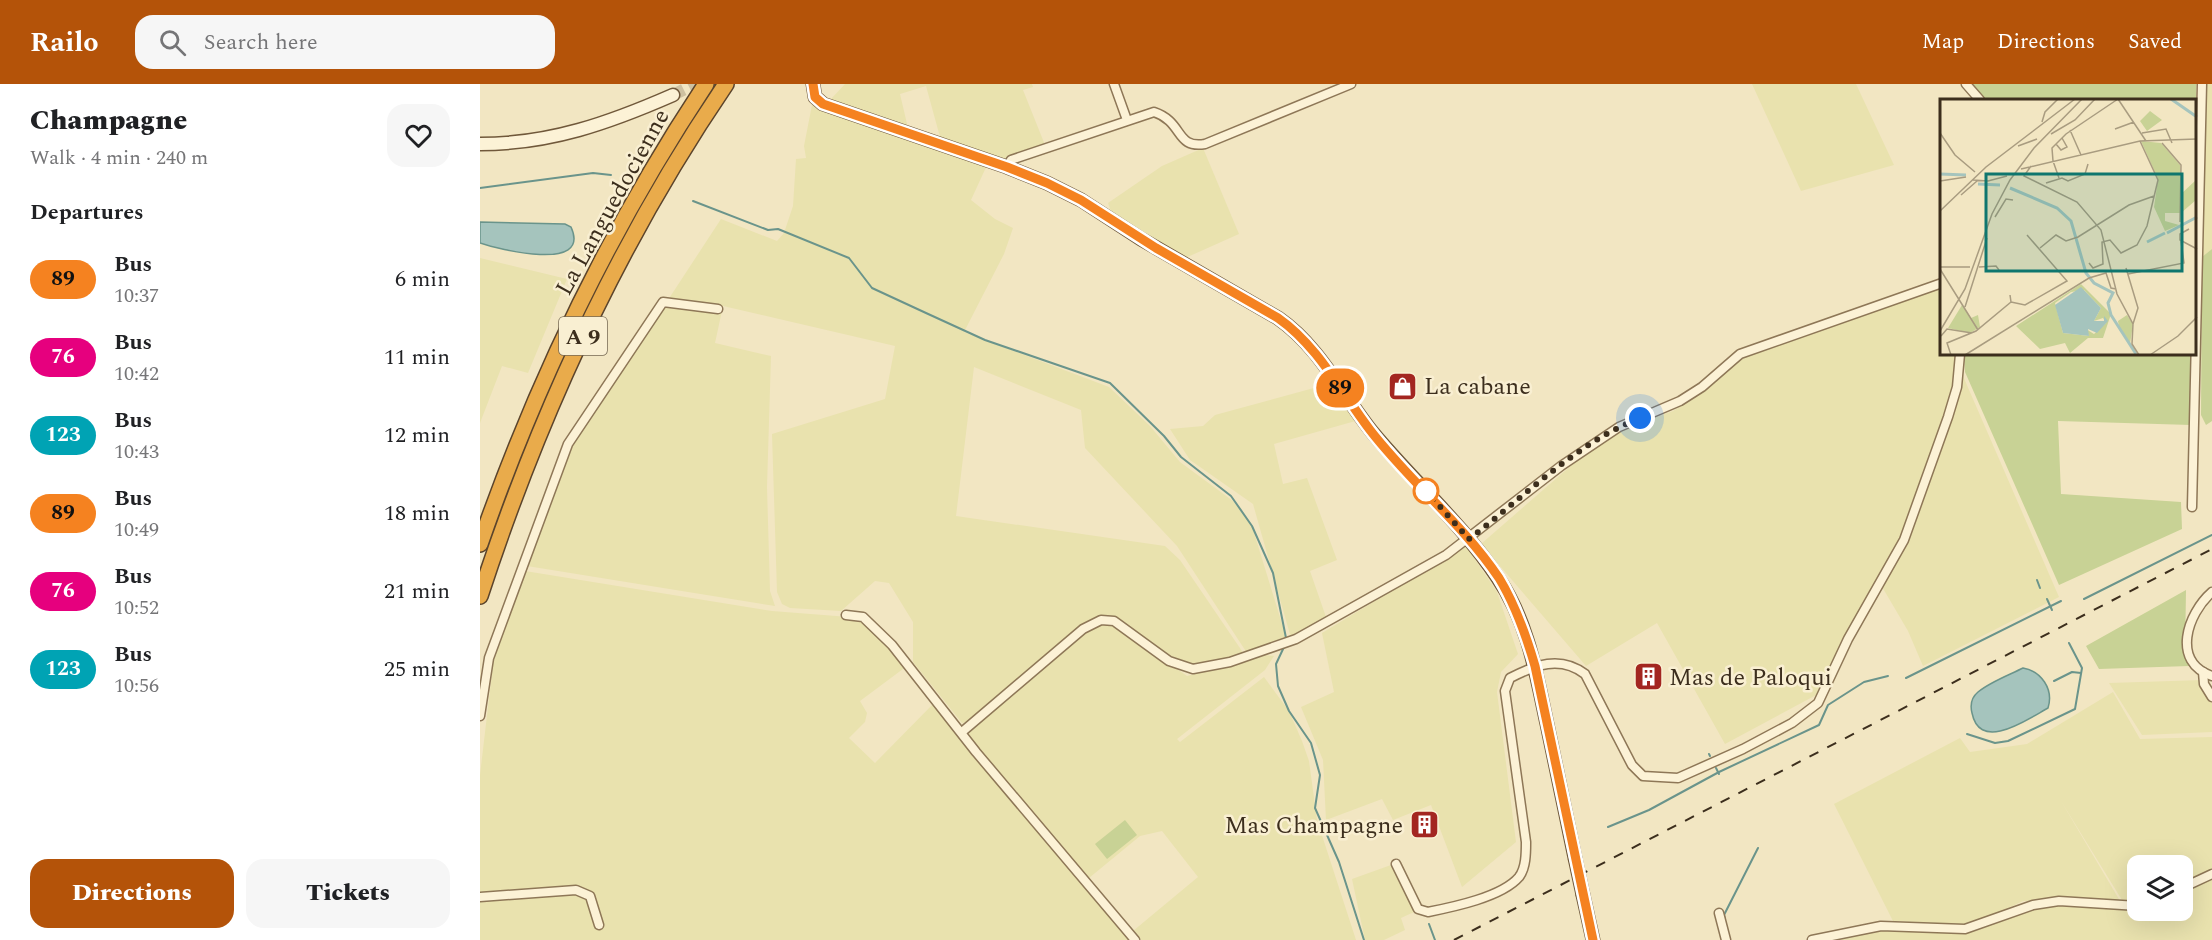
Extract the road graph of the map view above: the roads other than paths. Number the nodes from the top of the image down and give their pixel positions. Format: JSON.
{"nodes":[{"id":1,"x":706,"y":84,"type":"edge"},
{"id":2,"x":726,"y":84,"type":"edge"},
{"id":3,"x":813,"y":84,"type":"edge"},
{"id":4,"x":1114,"y":84,"type":"edge"},
{"id":5,"x":1351,"y":84,"type":"edge"},
{"id":6,"x":1966,"y":84,"type":"edge"},
{"id":7,"x":2202,"y":84,"type":"edge"},
{"id":8,"x":673,"y":96,"type":"tunnel mouth"},
{"id":9,"x":1979,"y":99,"type":"edge"},
{"id":10,"x":1127,"y":120,"type":"junction"},
{"id":11,"x":480,"y":144,"type":"edge"},
{"id":12,"x":1007,"y":167,"type":"junction"},
{"id":13,"x":1940,"y":284,"type":"edge"},
{"id":14,"x":2197,"y":296,"type":"edge"},
{"id":15,"x":718,"y":309,"type":"dead end"},
{"id":16,"x":1960,"y":356,"type":"edge"},
{"id":17,"x":2196,"y":356,"type":"edge"},
{"id":18,"x":2192,"y":507,"type":"dead end"},
{"id":19,"x":1469,"y":539,"type":"junction"},
{"id":20,"x":480,"y":544,"type":"edge"},
{"id":21,"x":2212,"y":592,"type":"edge"},
{"id":22,"x":480,"y":596,"type":"edge"},
{"id":23,"x":846,"y":615,"type":"dead end"},
{"id":24,"x":1535,"y":666,"type":"junction"},
{"id":25,"x":2208,"y":674,"type":"edge"},
{"id":26,"x":2212,"y":697,"type":"edge"},
{"id":27,"x":480,"y":716,"type":"edge"},
{"id":28,"x":962,"y":732,"type":"junction"},
{"id":29,"x":1396,"y":864,"type":"dead end"},
{"id":30,"x":2212,"y":874,"type":"edge"},
{"id":31,"x":2193,"y":883,"type":"edge"},
{"id":32,"x":480,"y":897,"type":"edge"},
{"id":33,"x":2127,"y":905,"type":"edge"},
{"id":34,"x":1719,"y":913,"type":"dead end"},
{"id":35,"x":599,"y":925,"type":"dead end"},
{"id":36,"x":1135,"y":940,"type":"edge"},
{"id":37,"x":1593,"y":940,"type":"edge"},
{"id":38,"x":1726,"y":940,"type":"edge"},
{"id":39,"x":1812,"y":940,"type":"edge"}],
"edges":[{"from":1,"to":20,"type":"highway","name":"La Languedocienne","number":"A 9"},
{"from":2,"to":22,"type":"highway","name":"La Languedocienne","number":"A 9"},
{"from":3,"to":12,"type":"street"},
{"from":4,"to":10,"type":"street"},
{"from":5,"to":10,"type":"street"},
{"from":6,"to":9,"type":"street"},
{"from":7,"to":14,"type":"street"},
{"from":8,"to":11,"type":"street"},
{"from":10,"to":12,"type":"street"},
{"from":12,"to":19,"type":"street"},
{"from":13,"to":19,"type":"street"},
{"from":15,"to":27,"type":"street"},
{"from":16,"to":24,"type":"street"},
{"from":17,"to":18,"type":"street"},
{"from":19,"to":24,"type":"street"},
{"from":19,"to":28,"type":"street"},
{"from":21,"to":25,"type":"street"},
{"from":23,"to":28,"type":"street"},
{"from":24,"to":29,"type":"street"},
{"from":24,"to":37,"type":"street","bridge":true},
{"from":25,"to":26,"type":"street"},
{"from":28,"to":36,"type":"street"},
{"from":30,"to":31,"type":"street"},
{"from":32,"to":35,"type":"street"},
{"from":33,"to":39,"type":"street"},
{"from":34,"to":38,"type":"street"}]}
